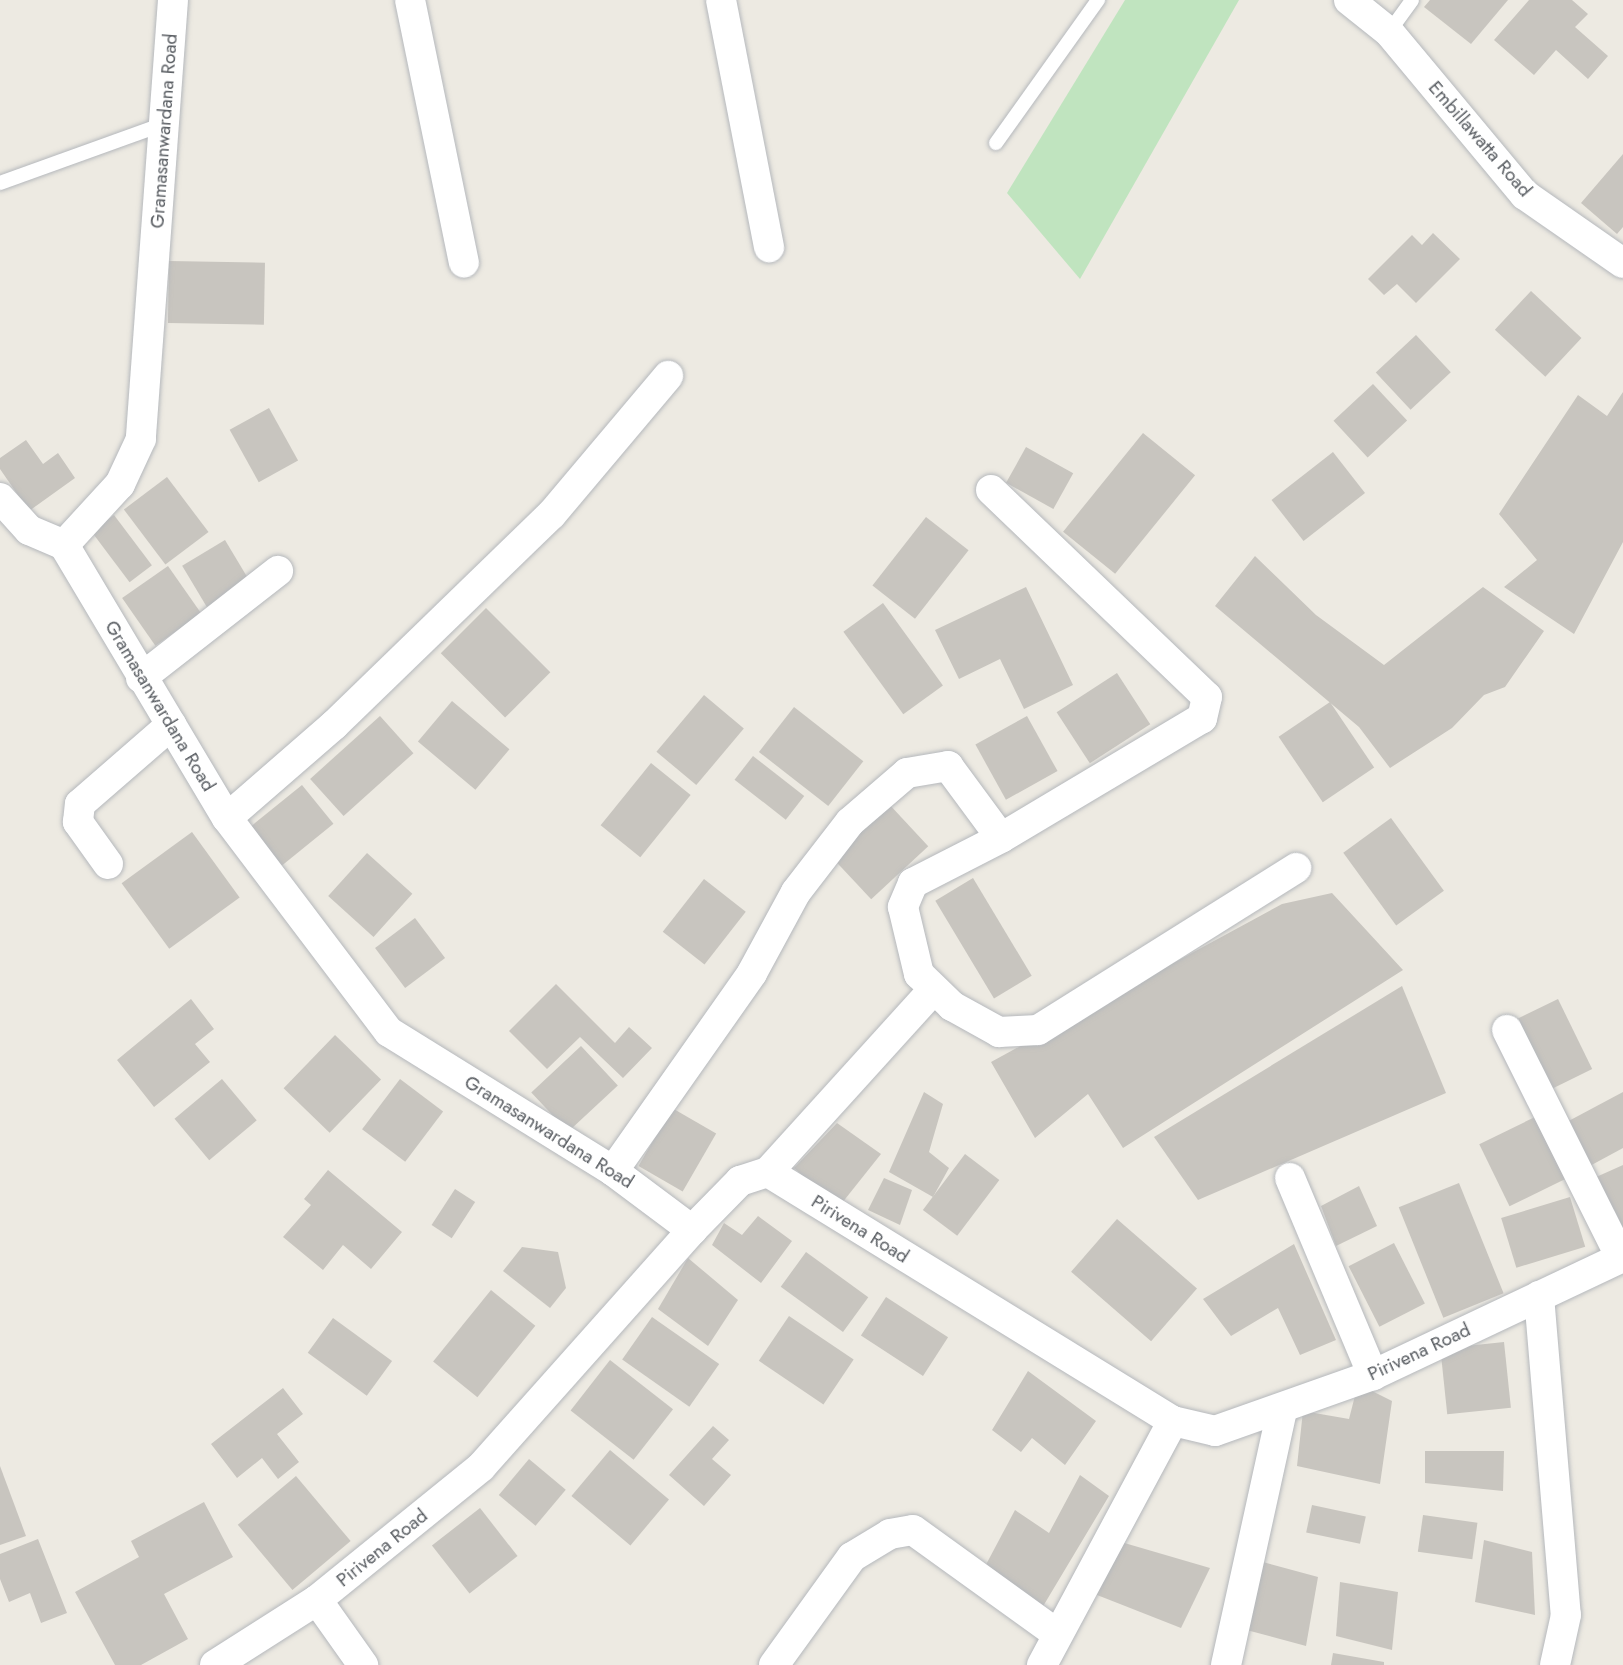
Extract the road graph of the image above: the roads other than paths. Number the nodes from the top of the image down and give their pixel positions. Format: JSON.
{"nodes":[{"id":1,"x":173,"y":0,"type":"edge"},
{"id":2,"x":410,"y":0,"type":"edge"},
{"id":3,"x":722,"y":0,"type":"edge"},
{"id":4,"x":1098,"y":0,"type":"edge"},
{"id":5,"x":1349,"y":0,"type":"edge"},
{"id":6,"x":1412,"y":0,"type":"edge"},
{"id":7,"x":1389,"y":32,"type":"junction"},
{"id":8,"x":164,"y":124,"type":"junction"},
{"id":9,"x":996,"y":144,"type":"dead end"},
{"id":10,"x":0,"y":183,"type":"edge"},
{"id":11,"x":769,"y":247,"type":"dead end"},
{"id":12,"x":464,"y":263,"type":"dead end"},
{"id":13,"x":1623,"y":263,"type":"edge"},
{"id":14,"x":667,"y":376,"type":"dead end"},
{"id":15,"x":990,"y":490,"type":"dead end"},
{"id":16,"x":0,"y":498,"type":"edge"},
{"id":17,"x":64,"y":545,"type":"junction"},
{"id":18,"x":278,"y":571,"type":"dead end"},
{"id":19,"x":141,"y":678,"type":"junction"},
{"id":20,"x":171,"y":725,"type":"junction"},
{"id":21,"x":227,"y":818,"type":"junction"},
{"id":22,"x":1001,"y":838,"type":"junction"},
{"id":23,"x":108,"y":864,"type":"dead end"},
{"id":24,"x":1296,"y":868,"type":"dead end"},
{"id":25,"x":933,"y":990,"type":"junction"},
{"id":26,"x":1507,"y":1030,"type":"dead end"},
{"id":27,"x":613,"y":1171,"type":"junction"},
{"id":28,"x":768,"y":1172,"type":"junction"},
{"id":29,"x":1290,"y":1178,"type":"dead end"},
{"id":30,"x":692,"y":1230,"type":"junction"},
{"id":31,"x":1622,"y":1257,"type":"edge"},
{"id":32,"x":1539,"y":1296,"type":"junction"},
{"id":33,"x":1373,"y":1375,"type":"junction"},
{"id":34,"x":1282,"y":1410,"type":"junction"},
{"id":35,"x":1173,"y":1421,"type":"junction"},
{"id":36,"x":317,"y":1600,"type":"junction"},
{"id":37,"x":1056,"y":1634,"type":"junction"},
{"id":38,"x":215,"y":1665,"type":"edge"},
{"id":39,"x":363,"y":1665,"type":"edge"},
{"id":40,"x":774,"y":1665,"type":"edge"},
{"id":41,"x":1042,"y":1665,"type":"edge"},
{"id":42,"x":1226,"y":1665,"type":"edge"},
{"id":43,"x":1555,"y":1665,"type":"edge"}],
"edges":[{"from":1,"to":8,"type":"street","name":"Gramasanwardana Road"},
{"from":2,"to":12,"type":"street"},
{"from":3,"to":11,"type":"street"},
{"from":4,"to":9,"type":"lane"},
{"from":5,"to":7,"type":"street","name":"Embillawatta Road"},
{"from":6,"to":7,"type":"lane"},
{"from":7,"to":13,"type":"street","name":"Embillawatta Road"},
{"from":8,"to":10,"type":"lane"},
{"from":8,"to":17,"type":"street","name":"Gramasanwardana Road"},
{"from":14,"to":21,"type":"street"},
{"from":15,"to":22,"type":"street"},
{"from":16,"to":17,"type":"street"},
{"from":17,"to":19,"type":"street","name":"Gramasanwardana Road"},
{"from":18,"to":19,"type":"street"},
{"from":19,"to":20,"type":"street","name":"Gramasanwardana Road"},
{"from":20,"to":21,"type":"street","name":"Gramasanwardana Road"},
{"from":20,"to":23,"type":"street"},
{"from":21,"to":27,"type":"street","name":"Gramasanwardana Road"},
{"from":22,"to":25,"type":"street"},
{"from":22,"to":27,"type":"street"},
{"from":24,"to":25,"type":"street"},
{"from":25,"to":28,"type":"street"},
{"from":26,"to":31,"type":"street"},
{"from":27,"to":30,"type":"street","name":"Gramasanwardana Road"},
{"from":28,"to":30,"type":"street","name":"Pirivena Road"},
{"from":28,"to":35,"type":"street","name":"Pirivena Road"},
{"from":29,"to":33,"type":"street"},
{"from":30,"to":36,"type":"street","name":"Pirivena Road"},
{"from":31,"to":32,"type":"street","name":"Pirivena Road"},
{"from":32,"to":33,"type":"street","name":"Pirivena Road"},
{"from":32,"to":43,"type":"street"},
{"from":33,"to":34,"type":"street","name":"Pirivena Road"},
{"from":34,"to":35,"type":"street","name":"Pirivena Road"},
{"from":34,"to":42,"type":"street"},
{"from":35,"to":37,"type":"street"},
{"from":36,"to":38,"type":"street","name":"Pirivena Road"},
{"from":36,"to":39,"type":"street"},
{"from":37,"to":40,"type":"street"},
{"from":37,"to":41,"type":"street"}]}
